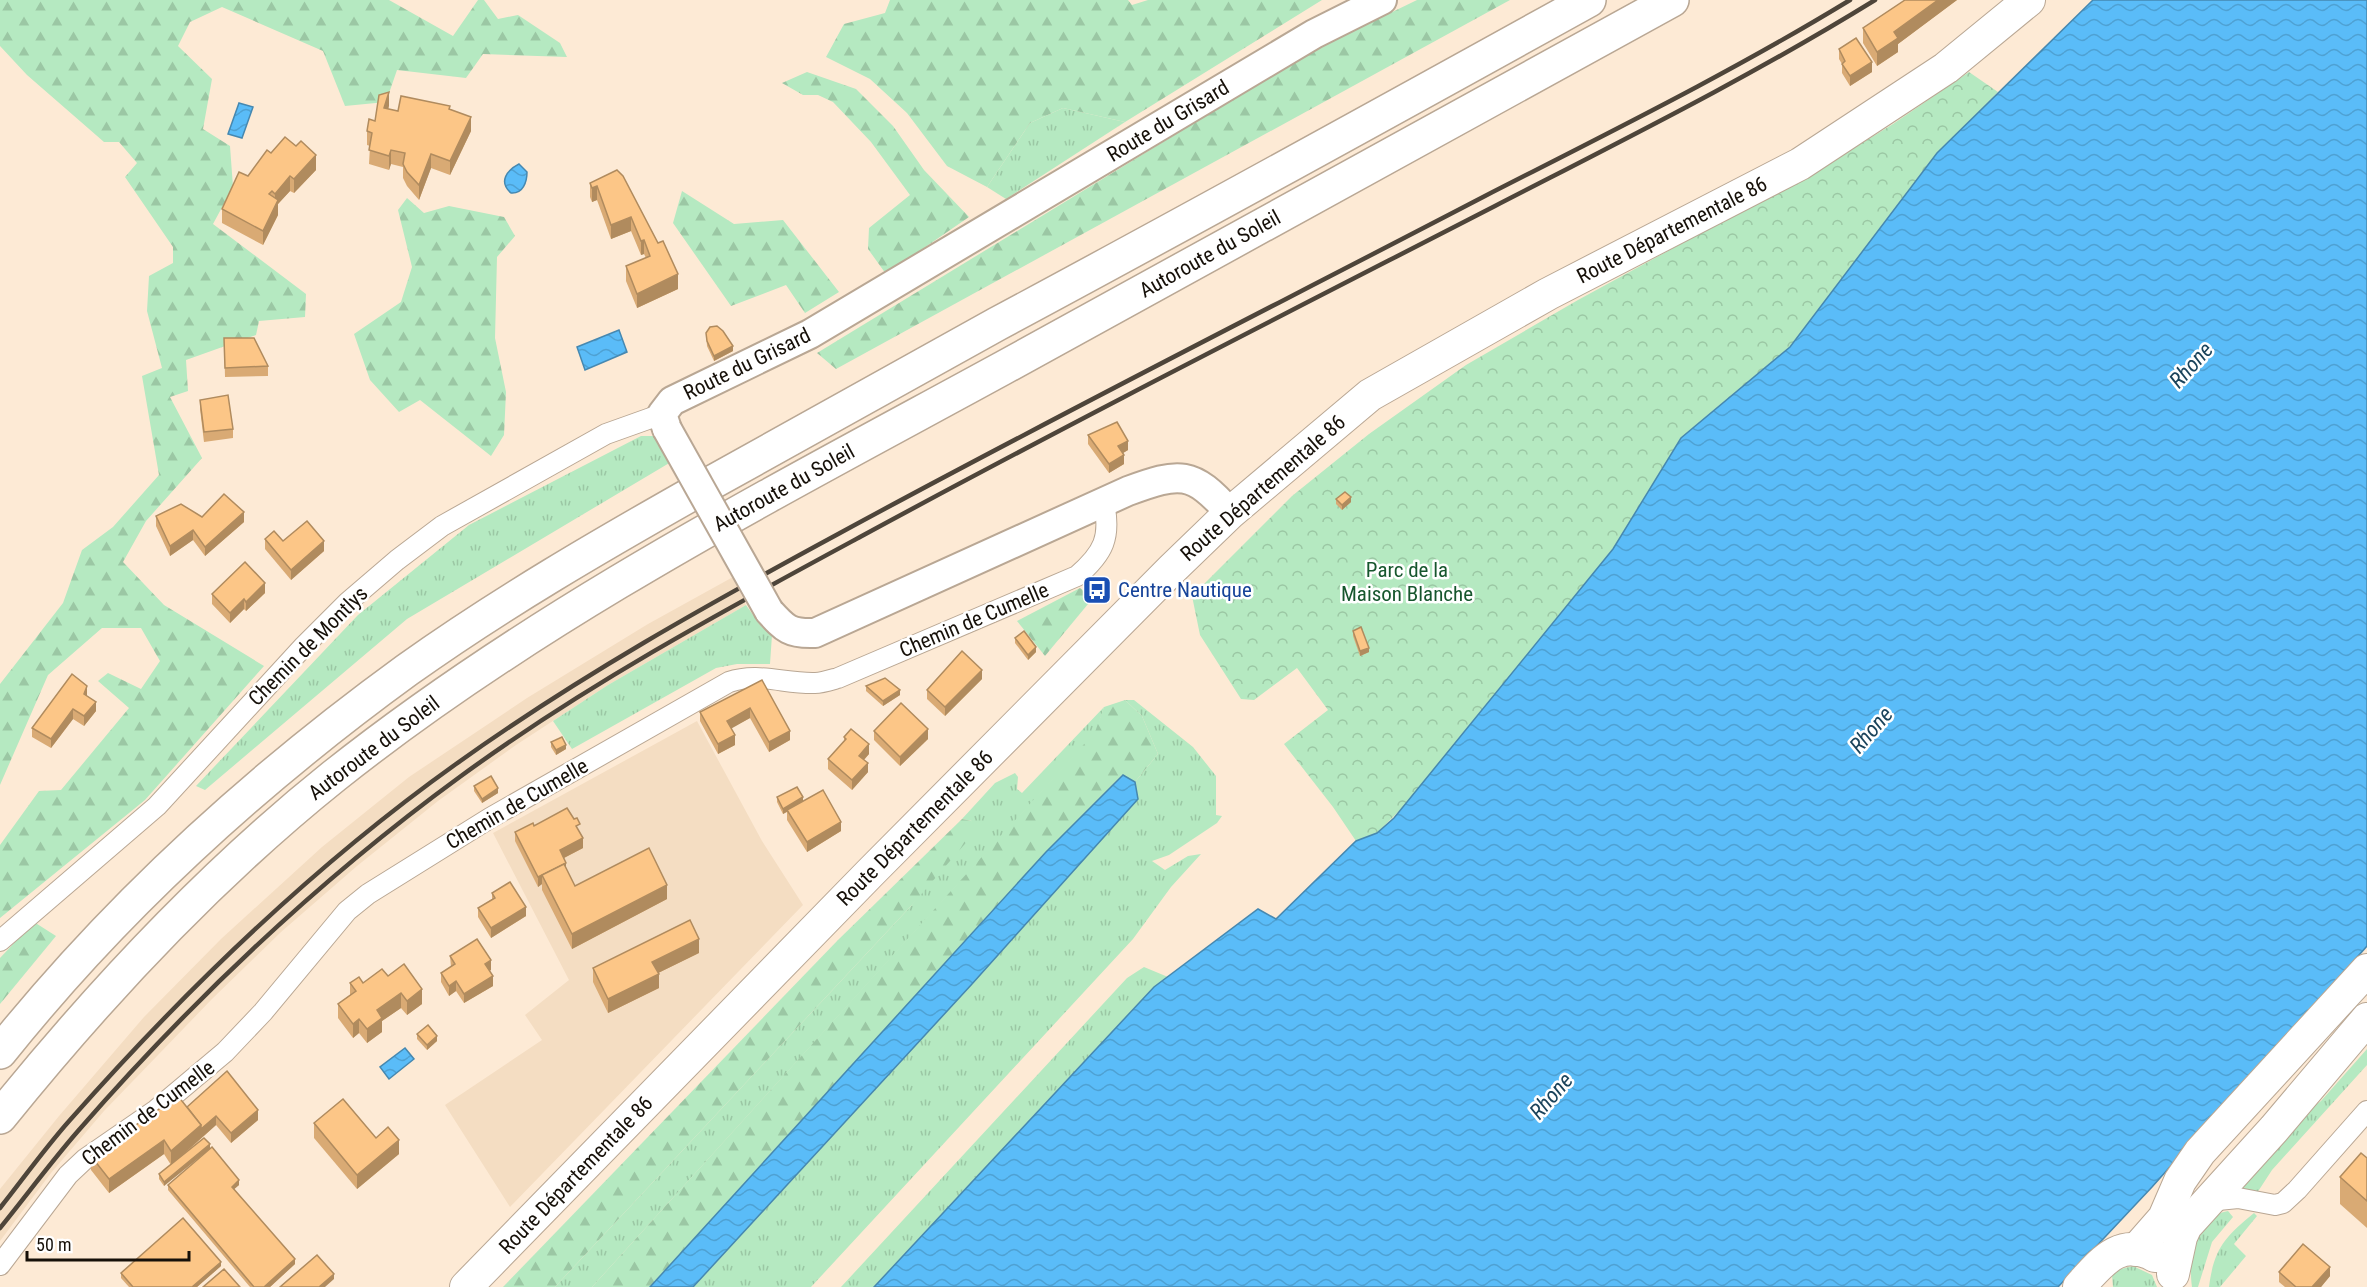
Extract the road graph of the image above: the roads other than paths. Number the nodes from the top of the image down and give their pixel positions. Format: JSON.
{"nodes":[{"id":1,"x":1382,"y":0,"type":"edge"},
{"id":2,"x":1589,"y":0,"type":"edge"},
{"id":3,"x":1672,"y":0,"type":"edge"},
{"id":4,"x":2029,"y":0,"type":"edge"},
{"id":5,"x":664,"y":421,"type":"junction"},
{"id":6,"x":1104,"y":503,"type":"junction"},
{"id":7,"x":1230,"y":513,"type":"junction"},
{"id":8,"x":0,"y":941,"type":"edge"},
{"id":9,"x":2367,"y":970,"type":"edge"},
{"id":10,"x":2367,"y":1019,"type":"edge"},
{"id":11,"x":0,"y":1052,"type":"edge"},
{"id":12,"x":2367,"y":1111,"type":"edge"},
{"id":13,"x":0,"y":1117,"type":"edge"},
{"id":14,"x":2208,"y":1201,"type":"junction"},
{"id":15,"x":2136,"y":1250,"type":"junction"},
{"id":16,"x":0,"y":1265,"type":"edge"},
{"id":17,"x":2174,"y":1280,"type":"edge"},
{"id":18,"x":466,"y":1287,"type":"edge"},
{"id":19,"x":2079,"y":1287,"type":"edge"}],
"edges":[{"from":1,"to":5,"type":"street","name":"Route du Grisard"},
{"from":2,"to":11,"type":"highway","name":"Autoroute du Soleil"},
{"from":3,"to":13,"type":"highway","name":"Autoroute du Soleil"},
{"from":4,"to":7,"type":"main road","name":"Route Départementale 86"},
{"from":5,"to":6,"type":"street","bridge":true},
{"from":5,"to":8,"type":"street","name":"Chemin de Montlys"},
{"from":6,"to":7,"type":"street"},
{"from":6,"to":16,"type":"street","name":"Chemin de Cumelle"},
{"from":7,"to":18,"type":"main road","name":"Route Départementale 86"},
{"from":9,"to":15,"type":"main road"},
{"from":10,"to":14,"type":"main road"},
{"from":12,"to":14,"type":"street"},
{"from":14,"to":17,"type":"main road"},
{"from":15,"to":17,"type":"main road"},
{"from":15,"to":19,"type":"main road"}]}
